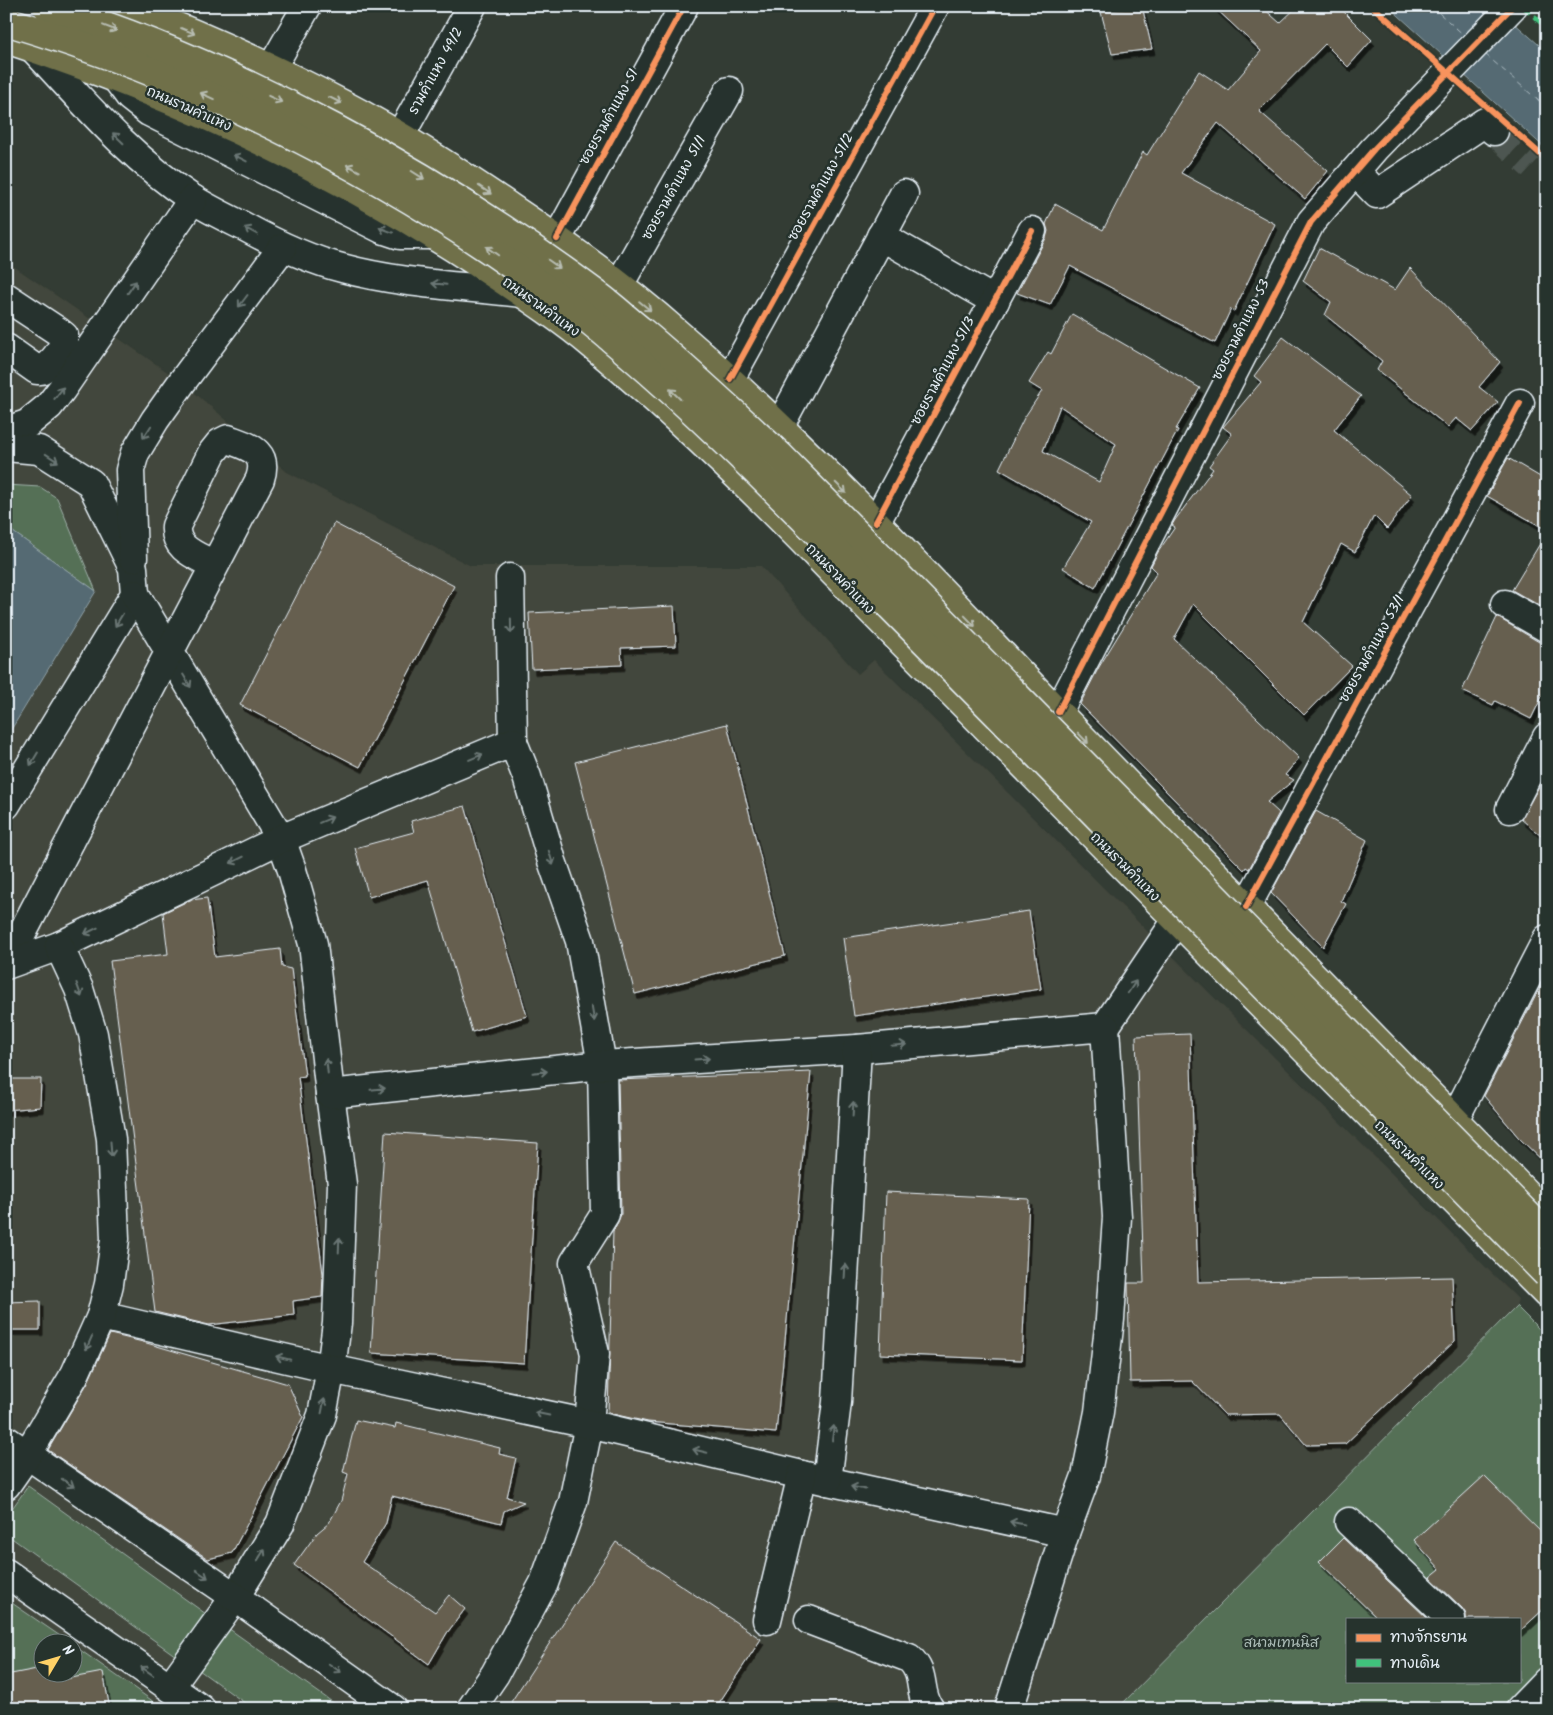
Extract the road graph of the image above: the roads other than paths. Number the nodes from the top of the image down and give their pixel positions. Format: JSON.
{"nodes":[{"id":1,"x":47,"y":6,"type":"edge"},
{"id":2,"x":126,"y":6,"type":"edge"},
{"id":3,"x":307,"y":6,"type":"edge"},
{"id":4,"x":472,"y":6,"type":"edge"},
{"id":5,"x":684,"y":6,"type":"edge"},
{"id":6,"x":935,"y":6,"type":"edge"},
{"id":7,"x":1512,"y":6,"type":"edge"},
{"id":8,"x":6,"y":22,"type":"edge"},
{"id":9,"x":6,"y":39,"type":"edge"},
{"id":10,"x":32,"y":48,"type":"junction"},
{"id":11,"x":272,"y":69,"type":"junction"},
{"id":12,"x":729,"y":91,"type":"dead end"},
{"id":13,"x":1494,"y":131,"type":"tunnel mouth"},
{"id":14,"x":400,"y":136,"type":"junction"},
{"id":15,"x":1354,"y":171,"type":"junction"},
{"id":16,"x":904,"y":194,"type":"dead end"},
{"id":17,"x":192,"y":199,"type":"junction"},
{"id":18,"x":1032,"y":231,"type":"dead end"},
{"id":19,"x":881,"y":236,"type":"junction"},
{"id":20,"x":557,"y":239,"type":"junction"},
{"id":21,"x":282,"y":248,"type":"junction"},
{"id":22,"x":619,"y":285,"type":"junction"},
{"id":23,"x":522,"y":293,"type":"junction"},
{"id":24,"x":6,"y":297,"type":"edge"},
{"id":25,"x":995,"y":301,"type":"junction"},
{"id":26,"x":6,"y":348,"type":"edge"},
{"id":27,"x":730,"y":379,"type":"junction"},
{"id":28,"x":1520,"y":403,"type":"dead end"},
{"id":29,"x":774,"y":422,"type":"junction"},
{"id":30,"x":6,"y":431,"type":"edge"},
{"id":31,"x":6,"y":447,"type":"edge"},
{"id":32,"x":817,"y":464,"type":"junction"},
{"id":33,"x":727,"y":466,"type":"junction"},
{"id":34,"x":778,"y":514,"type":"junction"},
{"id":35,"x":876,"y":522,"type":"junction"},
{"id":36,"x":906,"y":554,"type":"junction"},
{"id":37,"x":214,"y":565,"type":"dead end"},
{"id":38,"x":510,"y":578,"type":"dead end"},
{"id":39,"x":134,"y":581,"type":"junction"},
{"id":40,"x":948,"y":598,"type":"junction"},
{"id":41,"x":862,"y":601,"type":"junction"},
{"id":42,"x":1505,"y":604,"type":"dead end"},
{"id":43,"x":1547,"y":628,"type":"edge"},
{"id":44,"x":905,"y":645,"type":"junction"},
{"id":45,"x":169,"y":652,"type":"junction"},
{"id":46,"x":1058,"y":712,"type":"junction"},
{"id":47,"x":1547,"y":737,"type":"edge"},
{"id":48,"x":513,"y":742,"type":"junction"},
{"id":49,"x":6,"y":805,"type":"edge"},
{"id":50,"x":1510,"y":809,"type":"dead end"},
{"id":51,"x":281,"y":839,"type":"junction"},
{"id":52,"x":1246,"y":907,"type":"junction"},
{"id":53,"x":1177,"y":920,"type":"junction"},
{"id":54,"x":1547,"y":939,"type":"edge"},
{"id":55,"x":59,"y":946,"type":"junction"},
{"id":56,"x":6,"y":964,"type":"edge"},
{"id":57,"x":1105,"y":1027,"type":"junction"},
{"id":58,"x":857,"y":1048,"type":"junction"},
{"id":59,"x":602,"y":1066,"type":"junction"},
{"id":60,"x":330,"y":1094,"type":"junction"},
{"id":61,"x":1454,"y":1120,"type":"junction"},
{"id":62,"x":1546,"y":1219,"type":"edge"},
{"id":63,"x":1547,"y":1274,"type":"edge"},
{"id":64,"x":1547,"y":1294,"type":"edge"},
{"id":65,"x":101,"y":1316,"type":"junction"},
{"id":66,"x":331,"y":1369,"type":"junction"},
{"id":67,"x":589,"y":1424,"type":"junction"},
{"id":68,"x":17,"y":1448,"type":"edge"},
{"id":69,"x":815,"y":1478,"type":"junction"},
{"id":70,"x":6,"y":1485,"type":"edge"},
{"id":71,"x":1349,"y":1522,"type":"dead end"},
{"id":72,"x":1065,"y":1533,"type":"junction"},
{"id":73,"x":6,"y":1573,"type":"edge"},
{"id":74,"x":236,"y":1597,"type":"junction"},
{"id":75,"x":1450,"y":1618,"type":"edge"},
{"id":76,"x":767,"y":1620,"type":"dead end"},
{"id":77,"x":809,"y":1620,"type":"dead end"},
{"id":78,"x":170,"y":1687,"type":"junction"},
{"id":79,"x":201,"y":1709,"type":"edge"},
{"id":80,"x":393,"y":1709,"type":"edge"},
{"id":81,"x":471,"y":1709,"type":"edge"},
{"id":82,"x":930,"y":1709,"type":"edge"},
{"id":83,"x":1010,"y":1709,"type":"edge"}],
"edges":[{"from":1,"to":62,"type":"main road","one_way":true,"bridge":true},
{"from":2,"to":11,"type":"main road","one_way":true},
{"from":3,"to":11,"type":"street"},
{"from":4,"to":14,"type":"street","name":"รามคำแหง 49/2"},
{"from":5,"to":20,"type":"street","name":"ซอยรามคำแหง 51"},
{"from":6,"to":27,"type":"street","name":"ซอยรามคำแหง 51/2"},
{"from":7,"to":15,"type":"street","name":"ซอยรามคำแหง 53"},
{"from":63,"to":8,"type":"main road","name":"ถนนรามคำแหง","one_way":true,"bridge":true},
{"from":9,"to":10,"type":"main road","name":"ถนนรามคำแหง"},
{"from":17,"to":10,"type":"street","one_way":true},
{"from":23,"to":10,"type":"main road","name":"ถนนรามคำแหง","one_way":true},
{"from":11,"to":14,"type":"main road","one_way":true},
{"from":12,"to":22,"type":"street","name":"ซอยรามคำแหง 51/1"},
{"from":13,"to":15,"type":"street"},
{"from":14,"to":20,"type":"main road","one_way":true},
{"from":15,"to":46,"type":"street","name":"ซอยรามคำแหง 53"},
{"from":16,"to":19,"type":"street"},
{"from":21,"to":17,"type":"street","one_way":true},
{"from":30,"to":17,"type":"street","one_way":true},
{"from":18,"to":25,"type":"street","name":"ซอยรามคำแหง 51/3"},
{"from":19,"to":25,"type":"street"},
{"from":19,"to":29,"type":"street"},
{"from":20,"to":22,"type":"main road"},
{"from":23,"to":21,"type":"street","one_way":true},
{"from":21,"to":39,"type":"street","one_way":true},
{"from":22,"to":27,"type":"main road","one_way":true},
{"from":23,"to":33,"type":"main road","name":"ถนนรามคำแหง"},
{"from":24,"to":26,"type":"street"},
{"from":25,"to":35,"type":"street","name":"ซอยรามคำแหง 51/3"},
{"from":27,"to":29,"type":"main road"},
{"from":28,"to":52,"type":"street","name":"ซอยรามคำแหง 53/1"},
{"from":29,"to":32,"type":"main road"},
{"from":29,"to":33,"type":"main road"},
{"from":31,"to":39,"type":"street","one_way":true},
{"from":32,"to":34,"type":"main road"},
{"from":32,"to":35,"type":"main road","one_way":true},
{"from":33,"to":34,"type":"main road","name":"ถนนรามคำแหง"},
{"from":34,"to":41,"type":"main road","name":"ถนนรามคำแหง"},
{"from":35,"to":36,"type":"main road"},
{"from":36,"to":40,"type":"main road"},
{"from":36,"to":41,"type":"main road"},
{"from":37,"to":45,"type":"street"},
{"from":38,"to":48,"type":"street","one_way":true},
{"from":39,"to":45,"type":"street"},
{"from":39,"to":49,"type":"street","one_way":true},
{"from":40,"to":44,"type":"main road"},
{"from":40,"to":46,"type":"main road","one_way":true},
{"from":41,"to":44,"type":"main road","name":"ถนนรามคำแหง"},
{"from":42,"to":43,"type":"street"},
{"from":44,"to":53,"type":"main road","name":"ถนนรามคำแหง"},
{"from":45,"to":51,"type":"street","one_way":true},
{"from":45,"to":56,"type":"street"},
{"from":46,"to":52,"type":"main road","one_way":true},
{"from":47,"to":50,"type":"street"},
{"from":51,"to":48,"type":"street","one_way":true},
{"from":48,"to":59,"type":"street","one_way":true},
{"from":51,"to":55,"type":"street","one_way":true},
{"from":60,"to":51,"type":"street","one_way":true},
{"from":52,"to":61,"type":"main road"},
{"from":57,"to":53,"type":"street","one_way":true},
{"from":53,"to":64,"type":"main road","name":"ถนนรามคำแหง"},
{"from":54,"to":61,"type":"street"},
{"from":55,"to":56,"type":"street"},
{"from":55,"to":65,"type":"street","one_way":true},
{"from":58,"to":57,"type":"street","one_way":true},
{"from":57,"to":72,"type":"street"},
{"from":59,"to":58,"type":"street","one_way":true},
{"from":69,"to":58,"type":"street","one_way":true},
{"from":60,"to":59,"type":"street","one_way":true},
{"from":59,"to":67,"type":"street"},
{"from":66,"to":60,"type":"street","one_way":true},
{"from":61,"to":62,"type":"main road"},
{"from":66,"to":65,"type":"street","one_way":true},
{"from":65,"to":68,"type":"street","one_way":true},
{"from":67,"to":66,"type":"street","one_way":true},
{"from":74,"to":66,"type":"street","one_way":true},
{"from":69,"to":67,"type":"street","one_way":true},
{"from":67,"to":81,"type":"street"},
{"from":68,"to":70,"type":"street"},
{"from":68,"to":74,"type":"street","one_way":true},
{"from":72,"to":69,"type":"street","one_way":true},
{"from":69,"to":76,"type":"street"},
{"from":71,"to":75,"type":"street"},
{"from":72,"to":83,"type":"street"},
{"from":78,"to":73,"type":"street","one_way":true},
{"from":74,"to":78,"type":"street"},
{"from":74,"to":80,"type":"street","one_way":true},
{"from":77,"to":82,"type":"street"},
{"from":78,"to":79,"type":"street"}]}
